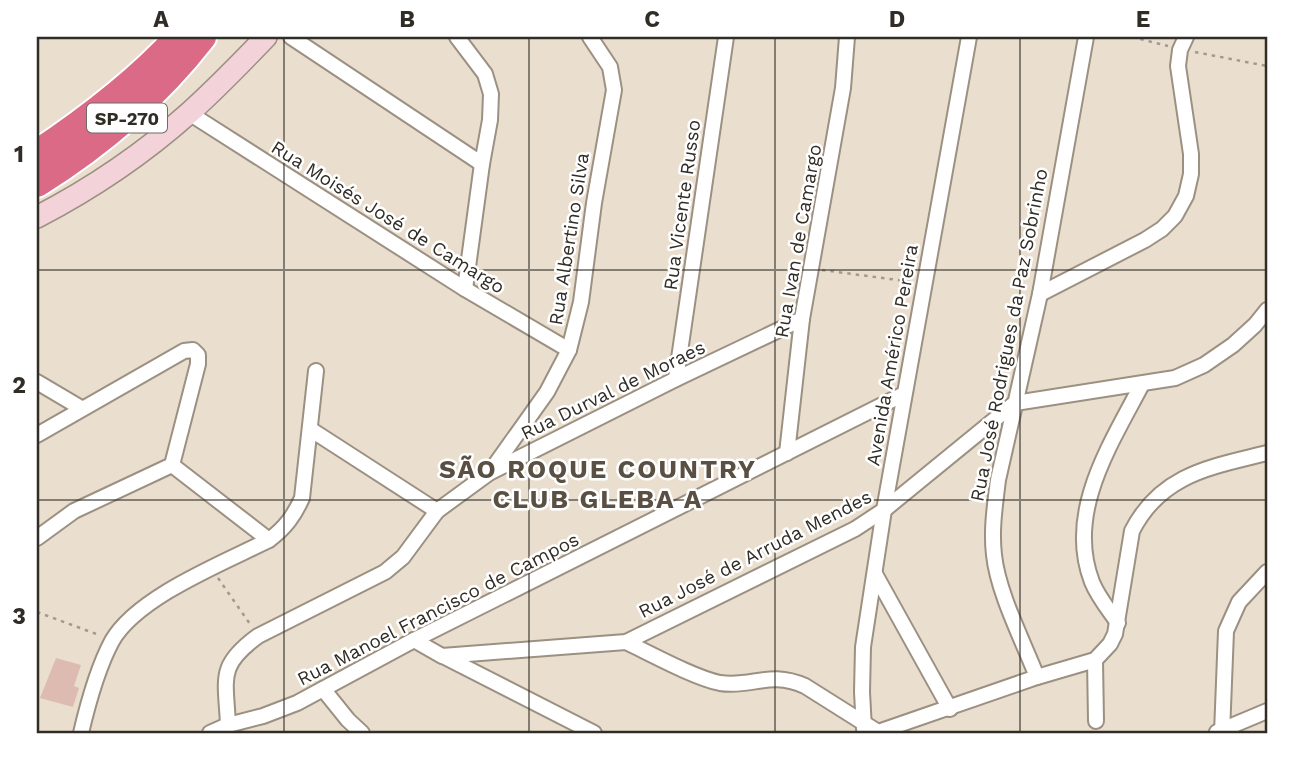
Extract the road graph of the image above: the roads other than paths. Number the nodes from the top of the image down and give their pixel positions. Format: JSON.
{"nodes":[{"id":1,"x":179,"y":37,"type":"edge"},
{"id":2,"x":202,"y":37,"type":"edge"},
{"id":3,"x":266,"y":37,"type":"edge"},
{"id":4,"x":291,"y":37,"type":"edge"},
{"id":5,"x":457,"y":37,"type":"edge"},
{"id":6,"x":590,"y":37,"type":"edge"},
{"id":7,"x":726,"y":37,"type":"edge"},
{"id":8,"x":847,"y":37,"type":"edge"},
{"id":9,"x":969,"y":37,"type":"edge"},
{"id":10,"x":1086,"y":37,"type":"edge"},
{"id":11,"x":1183,"y":43,"type":"edge"},
{"id":12,"x":189,"y":113,"type":"junction"},
{"id":13,"x":37,"y":154,"type":"edge"},
{"id":14,"x":482,"y":164,"type":"junction"},
{"id":15,"x":37,"y":183,"type":"edge"},
{"id":16,"x":78,"y":195,"type":"junction"},
{"id":17,"x":37,"y":217,"type":"edge"},
{"id":18,"x":37,"y":230,"type":"edge"},
{"id":19,"x":465,"y":289,"type":"junction"},
{"id":20,"x":1040,"y":294,"type":"junction"},
{"id":21,"x":1267,"y":310,"type":"edge"},
{"id":22,"x":802,"y":319,"type":"junction"},
{"id":23,"x":569,"y":350,"type":"junction"},
{"id":24,"x":316,"y":371,"type":"dead end"},
{"id":25,"x":677,"y":379,"type":"junction"},
{"id":26,"x":37,"y":382,"type":"edge"},
{"id":27,"x":1142,"y":384,"type":"junction"},
{"id":28,"x":904,"y":394,"type":"junction"},
{"id":29,"x":1015,"y":403,"type":"junction"},
{"id":30,"x":81,"y":408,"type":"junction"},
{"id":31,"x":310,"y":429,"type":"junction"},
{"id":32,"x":37,"y":435,"type":"edge"},
{"id":33,"x":787,"y":453,"type":"junction"},
{"id":34,"x":1267,"y":453,"type":"edge"},
{"id":35,"x":172,"y":465,"type":"junction"},
{"id":36,"x":489,"y":473,"type":"junction"},
{"id":37,"x":884,"y":510,"type":"junction"},
{"id":38,"x":437,"y":512,"type":"junction"},
{"id":39,"x":37,"y":538,"type":"edge"},
{"id":40,"x":269,"y":540,"type":"junction"},
{"id":41,"x":1267,"y":572,"type":"edge"},
{"id":42,"x":875,"y":574,"type":"junction"},
{"id":43,"x":1118,"y":623,"type":"junction"},
{"id":44,"x":414,"y":640,"type":"junction"},
{"id":45,"x":626,"y":642,"type":"junction"},
{"id":46,"x":442,"y":656,"type":"junction"},
{"id":47,"x":1095,"y":660,"type":"junction"},
{"id":48,"x":1037,"y":677,"type":"junction"},
{"id":49,"x":323,"y":689,"type":"junction"},
{"id":50,"x":950,"y":709,"type":"junction"},
{"id":51,"x":1267,"y":711,"type":"edge"},
{"id":52,"x":1096,"y":721,"type":"dead end"},
{"id":53,"x":228,"y":725,"type":"junction"},
{"id":54,"x":872,"y":730,"type":"edge"},
{"id":55,"x":1220,"y":732,"type":"edge"},
{"id":56,"x":81,"y":733,"type":"edge"},
{"id":57,"x":210,"y":733,"type":"edge"},
{"id":58,"x":362,"y":733,"type":"edge"},
{"id":59,"x":594,"y":733,"type":"edge"}],
"edges":[{"from":1,"to":13,"type":"highway","number":"SP-270"},
{"from":2,"to":15,"type":"highway","number":"SP-270"},
{"from":3,"to":12,"type":"street"},
{"from":4,"to":14,"type":"street"},
{"from":5,"to":14,"type":"street"},
{"from":6,"to":23,"type":"street","name":"Rua Albertino Silva"},
{"from":7,"to":25,"type":"street","name":"Rua Vicente Russo"},
{"from":8,"to":22,"type":"street","name":"Rua Ivan de Camargo"},
{"from":9,"to":28,"type":"street","name":"Avenida Américo Pereira"},
{"from":10,"to":20,"type":"street","name":"Rua José Rodrigues da Paz Sobrinho"},
{"from":11,"to":20,"type":"street"},
{"from":12,"to":16,"type":"street"},
{"from":12,"to":19,"type":"street","name":"Rua Moisés José de Camargo"},
{"from":14,"to":19,"type":"street"},
{"from":16,"to":17,"type":"street"},
{"from":16,"to":18,"type":"street"},
{"from":19,"to":23,"type":"street","name":"Rua Moisés José de Camargo"},
{"from":20,"to":29,"type":"street","name":"Rua José Rodrigues da Paz Sobrinho"},
{"from":21,"to":27,"type":"street"},
{"from":22,"to":25,"type":"street","name":"Rua Durval de Moraes"},
{"from":22,"to":33,"type":"street","name":"Rua Ivan de Camargo"},
{"from":23,"to":36,"type":"street","name":"Rua Albertino Silva"},
{"from":24,"to":31,"type":"street"},
{"from":25,"to":36,"type":"street","name":"Rua Durval de Moraes"},
{"from":26,"to":30,"type":"street"},
{"from":27,"to":29,"type":"street"},
{"from":27,"to":43,"type":"street"},
{"from":28,"to":33,"type":"street","name":"Rua Manoel Francisco de Campos"},
{"from":28,"to":37,"type":"street","name":"Avenida Américo Pereira"},
{"from":29,"to":37,"type":"street","name":"Rua José de Arruda Mendes"},
{"from":29,"to":48,"type":"street","name":"Rua José Rodrigues da Paz Sobrinho"},
{"from":30,"to":32,"type":"street"},
{"from":30,"to":35,"type":"street"},
{"from":31,"to":38,"type":"street"},
{"from":31,"to":40,"type":"street"},
{"from":33,"to":44,"type":"street","name":"Rua Manoel Francisco de Campos"},
{"from":34,"to":43,"type":"street"},
{"from":35,"to":39,"type":"street"},
{"from":35,"to":40,"type":"street"},
{"from":36,"to":38,"type":"street","name":"Rua Durval de Moraes"},
{"from":37,"to":42,"type":"street","name":"Avenida Américo Pereira"},
{"from":37,"to":45,"type":"street","name":"Rua José de Arruda Mendes"},
{"from":38,"to":53,"type":"street","name":"Rua Durval de Moraes"},
{"from":40,"to":56,"type":"street"},
{"from":41,"to":55,"type":"street"},
{"from":42,"to":50,"type":"street"},
{"from":42,"to":54,"type":"street","name":"Avenida Américo Pereira"},
{"from":43,"to":47,"type":"street"},
{"from":44,"to":46,"type":"street"},
{"from":44,"to":49,"type":"street","name":"Rua Manoel Francisco de Campos"},
{"from":45,"to":46,"type":"street","name":"Rua José de Arruda Mendes"},
{"from":45,"to":54,"type":"street"},
{"from":46,"to":59,"type":"street"},
{"from":47,"to":48,"type":"street"},
{"from":47,"to":52,"type":"street"},
{"from":48,"to":50,"type":"street"},
{"from":49,"to":53,"type":"street","name":"Rua Manoel Francisco de Campos"},
{"from":49,"to":58,"type":"street"},
{"from":50,"to":54,"type":"street"},
{"from":51,"to":55,"type":"street"},
{"from":53,"to":57,"type":"street","name":"Rua Manoel Francisco de Campos"}]}
